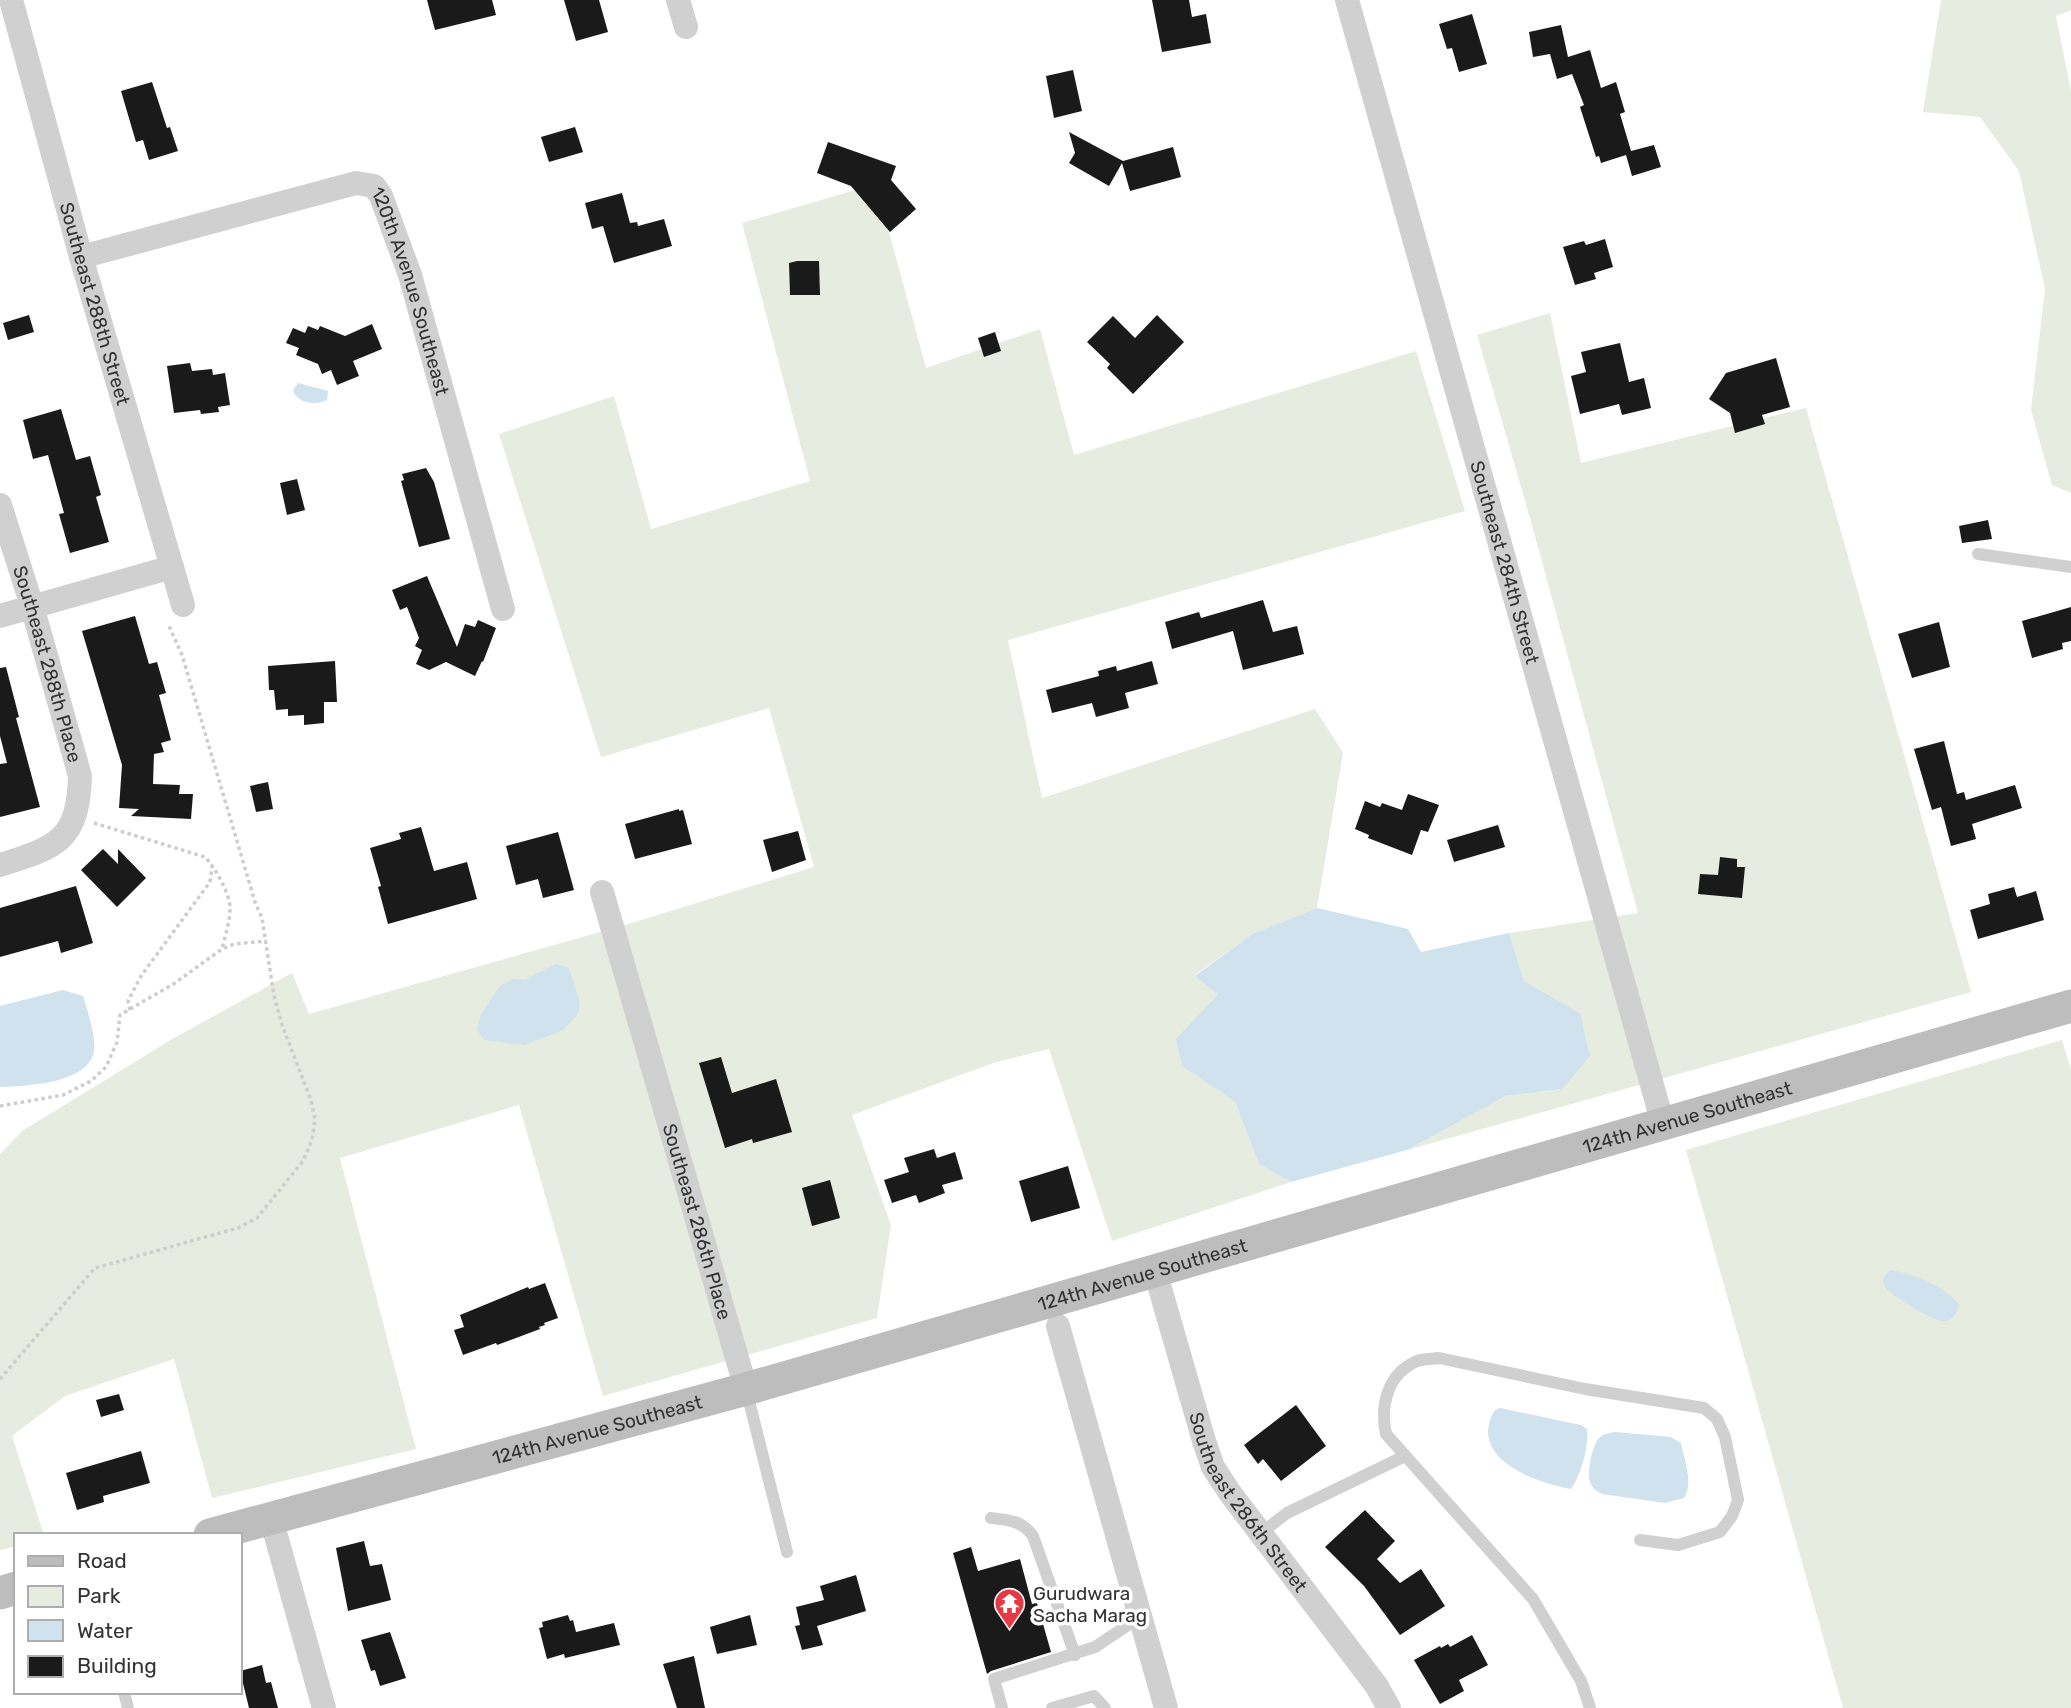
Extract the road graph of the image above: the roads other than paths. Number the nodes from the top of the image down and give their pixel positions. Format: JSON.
{"nodes":[{"id":1,"x":10,"y":0,"type":"edge"},
{"id":2,"x":678,"y":0,"type":"edge"},
{"id":3,"x":1347,"y":0,"type":"edge"},
{"id":4,"x":686,"y":27,"type":"dead end"},
{"id":5,"x":81,"y":257,"type":"junction"},
{"id":6,"x":0,"y":505,"type":"edge"},
{"id":7,"x":1978,"y":554,"type":"dead end"},
{"id":8,"x":172,"y":567,"type":"junction"},
{"id":9,"x":2071,"y":567,"type":"edge"},
{"id":10,"x":183,"y":605,"type":"dead end"},
{"id":11,"x":32,"y":606,"type":"junction"},
{"id":12,"x":503,"y":609,"type":"dead end"},
{"id":13,"x":0,"y":616,"type":"edge"},
{"id":14,"x":0,"y":865,"type":"edge"},
{"id":15,"x":602,"y":892,"type":"dead end"},
{"id":16,"x":2071,"y":1006,"type":"edge"},
{"id":17,"x":1663,"y":1124,"type":"junction"},
{"id":18,"x":1155,"y":1271,"type":"junction"},
{"id":19,"x":1058,"y":1326,"type":"dead end"},
{"id":20,"x":746,"y":1389,"type":"junction"},
{"id":21,"x":1405,"y":1455,"type":"junction"},
{"id":22,"x":271,"y":1518,"type":"junction"},
{"id":23,"x":991,"y":1518,"type":"dead end"},
{"id":24,"x":217,"y":1533,"type":"edge"},
{"id":25,"x":1261,"y":1533,"type":"junction"},
{"id":26,"x":1640,"y":1540,"type":"dead end"},
{"id":27,"x":787,"y":1552,"type":"dead end"},
{"id":28,"x":1140,"y":1617,"type":"junction"},
{"id":29,"x":1074,"y":1655,"type":"junction"},
{"id":30,"x":324,"y":1708,"type":"edge"},
{"id":31,"x":1002,"y":1708,"type":"edge"},
{"id":32,"x":1052,"y":1708,"type":"edge"},
{"id":33,"x":1105,"y":1708,"type":"edge"},
{"id":34,"x":1166,"y":1708,"type":"edge"},
{"id":35,"x":1389,"y":1708,"type":"edge"},
{"id":36,"x":1590,"y":1708,"type":"edge"}],
"edges":[{"from":1,"to":5,"type":"street","name":"Southeast 288th Street"},
{"from":2,"to":4,"type":"street"},
{"from":3,"to":17,"type":"street","name":"Southeast 284th Street"},
{"from":5,"to":8,"type":"street","name":"Southeast 288th Street"},
{"from":5,"to":12,"type":"street","name":"120th Avenue Southeast"},
{"from":6,"to":11,"type":"street","name":"Southeast 288th Place"},
{"from":7,"to":9,"type":"lane"},
{"from":8,"to":10,"type":"street","name":"Southeast 288th Street"},
{"from":8,"to":11,"type":"street"},
{"from":11,"to":13,"type":"street"},
{"from":11,"to":14,"type":"street","name":"Southeast 288th Place"},
{"from":15,"to":20,"type":"street","name":"Southeast 286th Place"},
{"from":16,"to":17,"type":"street","name":"124th Avenue Southeast"},
{"from":17,"to":18,"type":"street","name":"124th Avenue Southeast"},
{"from":18,"to":20,"type":"street","name":"124th Avenue Southeast"},
{"from":18,"to":25,"type":"street","name":"Southeast 286th Street"},
{"from":19,"to":28,"type":"street"},
{"from":20,"to":22,"type":"street","name":"124th Avenue Southeast"},
{"from":20,"to":27,"type":"lane","name":"Southeast 286th Place"},
{"from":21,"to":25,"type":"lane"},
{"from":21,"to":26,"type":"lane"},
{"from":21,"to":36,"type":"lane"},
{"from":22,"to":24,"type":"street","name":"124th Avenue Southeast"},
{"from":22,"to":30,"type":"street"},
{"from":23,"to":29,"type":"lane"},
{"from":25,"to":35,"type":"street","name":"Southeast 286th Street"},
{"from":28,"to":29,"type":"lane"},
{"from":28,"to":34,"type":"street"},
{"from":29,"to":31,"type":"lane"},
{"from":32,"to":33,"type":"lane"}]}
